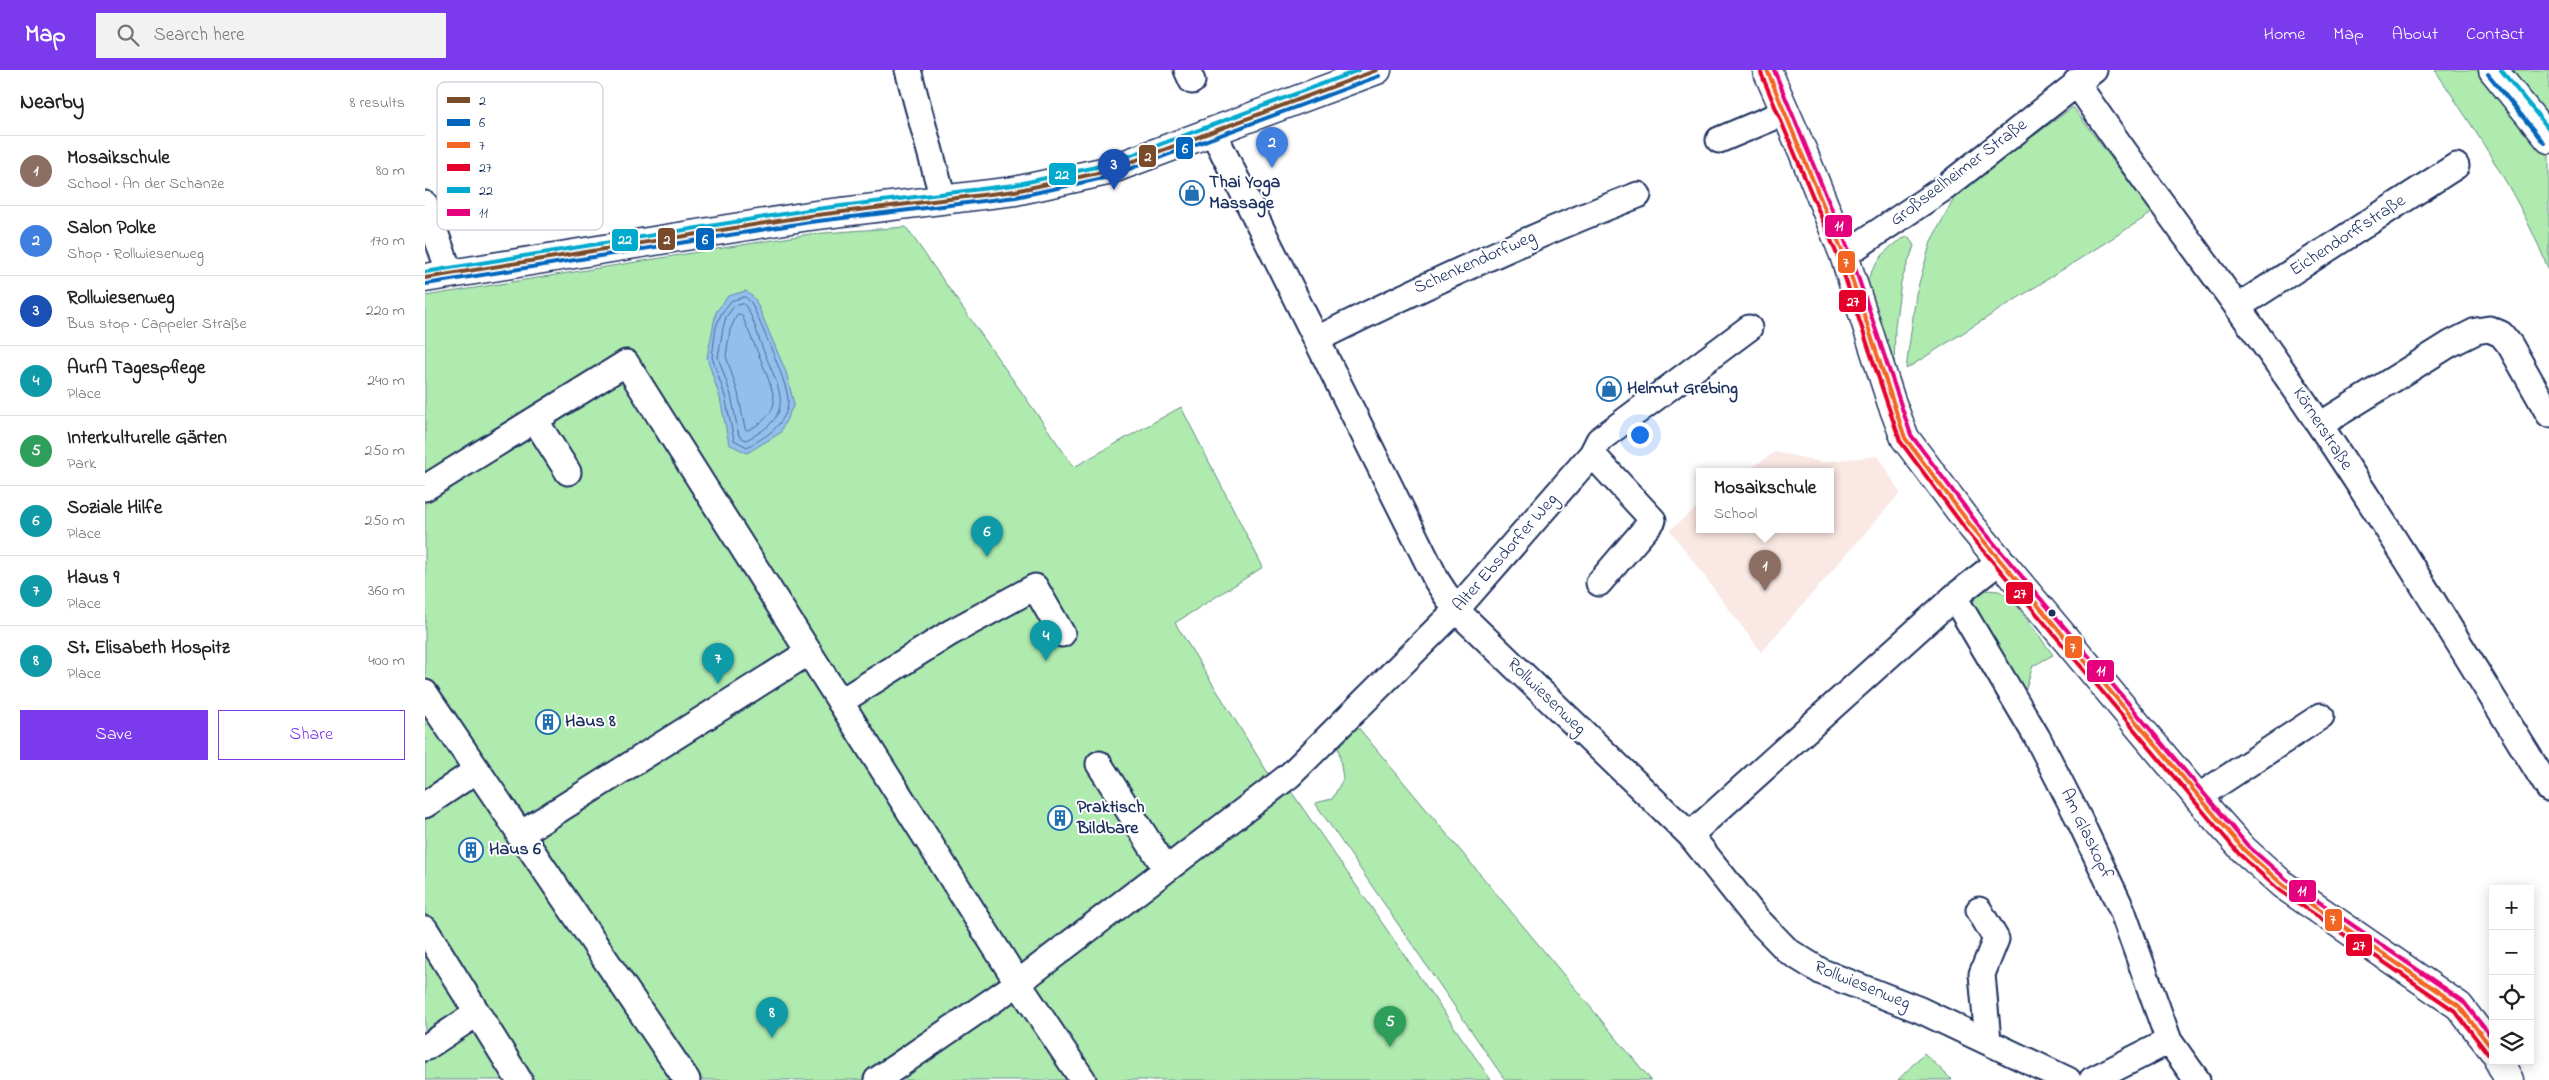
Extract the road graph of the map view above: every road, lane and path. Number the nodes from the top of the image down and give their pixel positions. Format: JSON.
{"nodes":[{"id":1,"x":908,"y":70,"type":"edge"},
{"id":2,"x":1377,"y":70,"type":"edge"},
{"id":3,"x":1767,"y":70,"type":"edge"},
{"id":4,"x":2493,"y":70,"type":"edge"},
{"id":5,"x":2085,"y":76,"type":"edge"},
{"id":6,"x":1785,"y":112,"type":"junction"},
{"id":7,"x":1213,"y":132,"type":"junction"},
{"id":8,"x":2549,"y":138,"type":"edge"},
{"id":9,"x":1719,"y":140,"type":"dead end"},
{"id":10,"x":2456,"y":166,"type":"dead end"},
{"id":11,"x":1637,"y":195,"type":"dead end"},
{"id":12,"x":943,"y":199,"type":"junction"},
{"id":13,"x":425,"y":204,"type":"edge"},
{"id":14,"x":1844,"y":255,"type":"junction"},
{"id":15,"x":437,"y":276,"type":"edge"},
{"id":16,"x":2239,"y":306,"type":"junction"},
{"id":17,"x":1749,"y":328,"type":"dead end"},
{"id":18,"x":1317,"y":339,"type":"junction"},
{"id":19,"x":2549,"y":414,"type":"edge"},
{"id":20,"x":535,"y":420,"type":"junction"},
{"id":21,"x":2320,"y":425,"type":"junction"},
{"id":22,"x":1592,"y":454,"type":"junction"},
{"id":23,"x":569,"y":472,"type":"dead end"},
{"id":24,"x":425,"y":488,"type":"edge"},
{"id":25,"x":2001,"y":560,"type":"junction"},
{"id":26,"x":1599,"y":583,"type":"dead end"},
{"id":27,"x":1954,"y":597,"type":"junction"},
{"id":28,"x":1455,"y":610,"type":"junction"},
{"id":29,"x":1062,"y":634,"type":"dead end"},
{"id":30,"x":809,"y":652,"type":"junction"},
{"id":31,"x":425,"y":693,"type":"edge"},
{"id":32,"x":840,"y":702,"type":"junction"},
{"id":33,"x":2321,"y":716,"type":"dead end"},
{"id":34,"x":1099,"y":764,"type":"dead end"},
{"id":35,"x":477,"y":770,"type":"junction"},
{"id":36,"x":2549,"y":789,"type":"edge"},
{"id":37,"x":2198,"y":797,"type":"junction"},
{"id":38,"x":425,"y":805,"type":"edge"},
{"id":39,"x":519,"y":835,"type":"junction"},
{"id":40,"x":1690,"y":835,"type":"junction"},
{"id":41,"x":1166,"y":869,"type":"junction"},
{"id":42,"x":1979,"y":910,"type":"dead end"},
{"id":43,"x":425,"y":929,"type":"edge"},
{"id":44,"x":1018,"y":983,"type":"junction"},
{"id":45,"x":476,"y":1014,"type":"junction"},
{"id":46,"x":1988,"y":1041,"type":"junction"},
{"id":47,"x":2169,"y":1041,"type":"junction"},
{"id":48,"x":2489,"y":1045,"type":"edge"},
{"id":49,"x":425,"y":1048,"type":"edge"},
{"id":50,"x":2501,"y":1065,"type":"edge"},
{"id":51,"x":892,"y":1076,"type":"edge"},
{"id":52,"x":519,"y":1080,"type":"edge"},
{"id":53,"x":687,"y":1080,"type":"edge"},
{"id":54,"x":1083,"y":1080,"type":"edge"},
{"id":55,"x":2068,"y":1080,"type":"edge"},
{"id":56,"x":2092,"y":1080,"type":"edge"},
{"id":57,"x":2197,"y":1080,"type":"edge"},
{"id":58,"x":2509,"y":1080,"type":"edge"}],
"edges":[{"from":1,"to":12,"type":"street"},
{"from":2,"to":7,"type":"main road"},
{"from":3,"to":6,"type":"main road"},
{"from":4,"to":8,"type":"main road"},
{"from":5,"to":14,"type":"street","name":"Großseelheimer Straße"},
{"from":5,"to":16,"type":"street","name":"Körnerstraße"},
{"from":6,"to":9,"type":"street"},
{"from":6,"to":14,"type":"main road"},
{"from":7,"to":12,"type":"main road"},
{"from":7,"to":18,"type":"street","name":"Rollwiesenweg"},
{"from":10,"to":16,"type":"street","name":"Eichendorffstraße"},
{"from":11,"to":18,"type":"street","name":"Schenkendorfweg"},
{"from":12,"to":15,"type":"main road"},
{"from":13,"to":15,"type":"street"},
{"from":14,"to":25,"type":"main road"},
{"from":16,"to":21,"type":"street","name":"Körnerstraße"},
{"from":17,"to":22,"type":"street","name":"Alter Ebsdorfer Weg"},
{"from":18,"to":28,"type":"street","name":"Rollwiesenweg"},
{"from":19,"to":21,"type":"street"},
{"from":20,"to":23,"type":"street"},
{"from":20,"to":24,"type":"street"},
{"from":20,"to":30,"type":"street"},
{"from":21,"to":36,"type":"street","name":"Körnerstraße"},
{"from":22,"to":26,"type":"street"},
{"from":22,"to":28,"type":"street","name":"Alter Ebsdorfer Weg"},
{"from":25,"to":27,"type":"street"},
{"from":25,"to":37,"type":"main road"},
{"from":27,"to":40,"type":"street"},
{"from":27,"to":47,"type":"street","name":"Am Glaskopf"},
{"from":28,"to":40,"type":"street","name":"Rollwiesenweg"},
{"from":28,"to":41,"type":"street","name":"Alter Ebsdorfer Weg"},
{"from":29,"to":32,"type":"street"},
{"from":30,"to":32,"type":"street"},
{"from":30,"to":39,"type":"street"},
{"from":31,"to":35,"type":"street"},
{"from":32,"to":44,"type":"street"},
{"from":33,"to":37,"type":"street"},
{"from":34,"to":41,"type":"street"},
{"from":35,"to":38,"type":"street"},
{"from":35,"to":39,"type":"street"},
{"from":37,"to":48,"type":"main road"},
{"from":39,"to":53,"type":"street"},
{"from":40,"to":46,"type":"street","name":"Rollwiesenweg"},
{"from":41,"to":44,"type":"street","name":"Alter Ebsdorfer Weg"},
{"from":42,"to":46,"type":"street"},
{"from":43,"to":45,"type":"street"},
{"from":44,"to":51,"type":"street","name":"Alter Ebsdorfer Weg"},
{"from":44,"to":54,"type":"street"},
{"from":45,"to":49,"type":"street"},
{"from":45,"to":52,"type":"street"},
{"from":46,"to":55,"type":"street","name":"Rollwiesenweg"},
{"from":47,"to":56,"type":"street"},
{"from":47,"to":57,"type":"street","name":"Am Glaskopf"},
{"from":50,"to":58,"type":"main road"}]}
